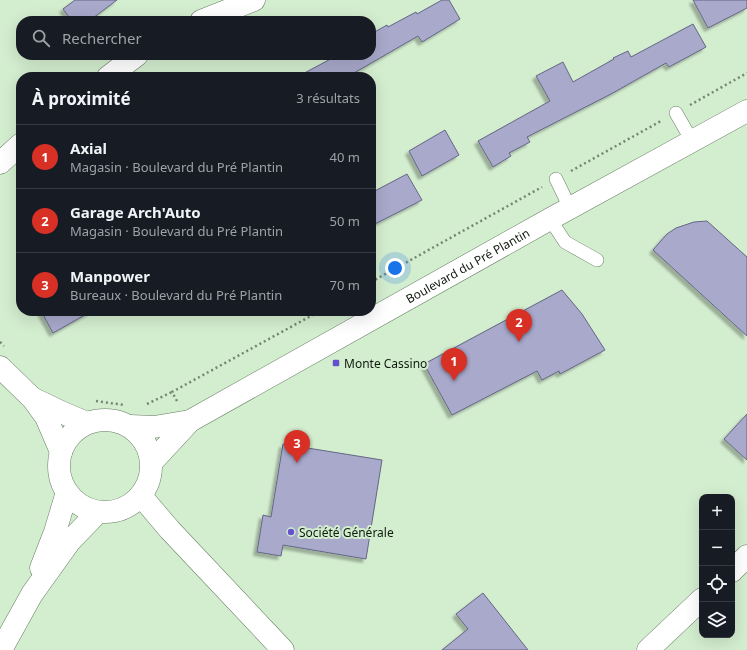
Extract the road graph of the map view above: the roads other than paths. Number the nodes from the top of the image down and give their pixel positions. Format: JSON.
{"nodes":[{"id":1,"x":254,"y":0,"type":"edge"},
{"id":2,"x":214,"y":16,"type":"edge"},
{"id":3,"x":130,"y":60,"type":"edge"},
{"id":4,"x":115,"y":72,"type":"edge"},
{"id":5,"x":747,"y":111,"type":"edge"},
{"id":6,"x":676,"y":113,"type":"dead end"},
{"id":7,"x":692,"y":142,"type":"junction"},
{"id":8,"x":16,"y":149,"type":"edge"},
{"id":9,"x":0,"y":163,"type":"edge"},
{"id":10,"x":556,"y":179,"type":"dead end"},
{"id":11,"x":570,"y":208,"type":"junction"},
{"id":12,"x":550,"y":219,"type":"junction"},
{"id":13,"x":597,"y":260,"type":"dead end"},
{"id":14,"x":3,"y":357,"type":"edge"},
{"id":15,"x":33,"y":399,"type":"junction"},
{"id":16,"x":190,"y":421,"type":"junction"},
{"id":17,"x":87,"y":423,"type":"junction"},
{"id":18,"x":130,"y":426,"type":"junction"},
{"id":19,"x":61,"y":452,"type":"junction"},
{"id":20,"x":152,"y":462,"type":"junction"},
{"id":21,"x":67,"y":492,"type":"junction"},
{"id":22,"x":141,"y":496,"type":"junction"},
{"id":23,"x":98,"y":512,"type":"junction"},
{"id":24,"x":747,"y":556,"type":"edge"},
{"id":25,"x":735,"y":567,"type":"edge"},
{"id":26,"x":32,"y":594,"type":"junction"},
{"id":27,"x":699,"y":602,"type":"edge"},
{"id":28,"x":1,"y":650,"type":"edge"},
{"id":29,"x":283,"y":650,"type":"edge"},
{"id":30,"x":648,"y":650,"type":"edge"}],
"edges":[{"from":1,"to":2,"type":"street"},
{"from":3,"to":4,"type":"street"},
{"from":5,"to":7,"type":"street","name":"Boulevard du Pré Plantin"},
{"from":6,"to":7,"type":"lane"},
{"from":7,"to":11,"type":"street","name":"Boulevard du Pré Plantin"},
{"from":8,"to":9,"type":"street"},
{"from":10,"to":11,"type":"lane"},
{"from":11,"to":12,"type":"street","name":"Boulevard du Pré Plantin"},
{"from":12,"to":13,"type":"lane"},
{"from":12,"to":16,"type":"street","name":"Boulevard du Pré Plantin"},
{"from":14,"to":15,"type":"street"},
{"from":15,"to":17,"type":"street"},
{"from":15,"to":19,"type":"street"},
{"from":16,"to":18,"type":"street","name":"Boulevard du Pré Plantin"},
{"from":16,"to":20,"type":"street","name":"Boulevard du Pré Plantin"},
{"from":17,"to":18,"type":"street"},
{"from":17,"to":19,"type":"street"},
{"from":18,"to":20,"type":"street"},
{"from":19,"to":21,"type":"street"},
{"from":20,"to":22,"type":"street"},
{"from":21,"to":23,"type":"street"},
{"from":21,"to":26,"type":"street"},
{"from":22,"to":23,"type":"street"},
{"from":22,"to":29,"type":"street"},
{"from":23,"to":26,"type":"street"},
{"from":24,"to":25,"type":"street"},
{"from":26,"to":28,"type":"street"},
{"from":27,"to":30,"type":"street"}]}
